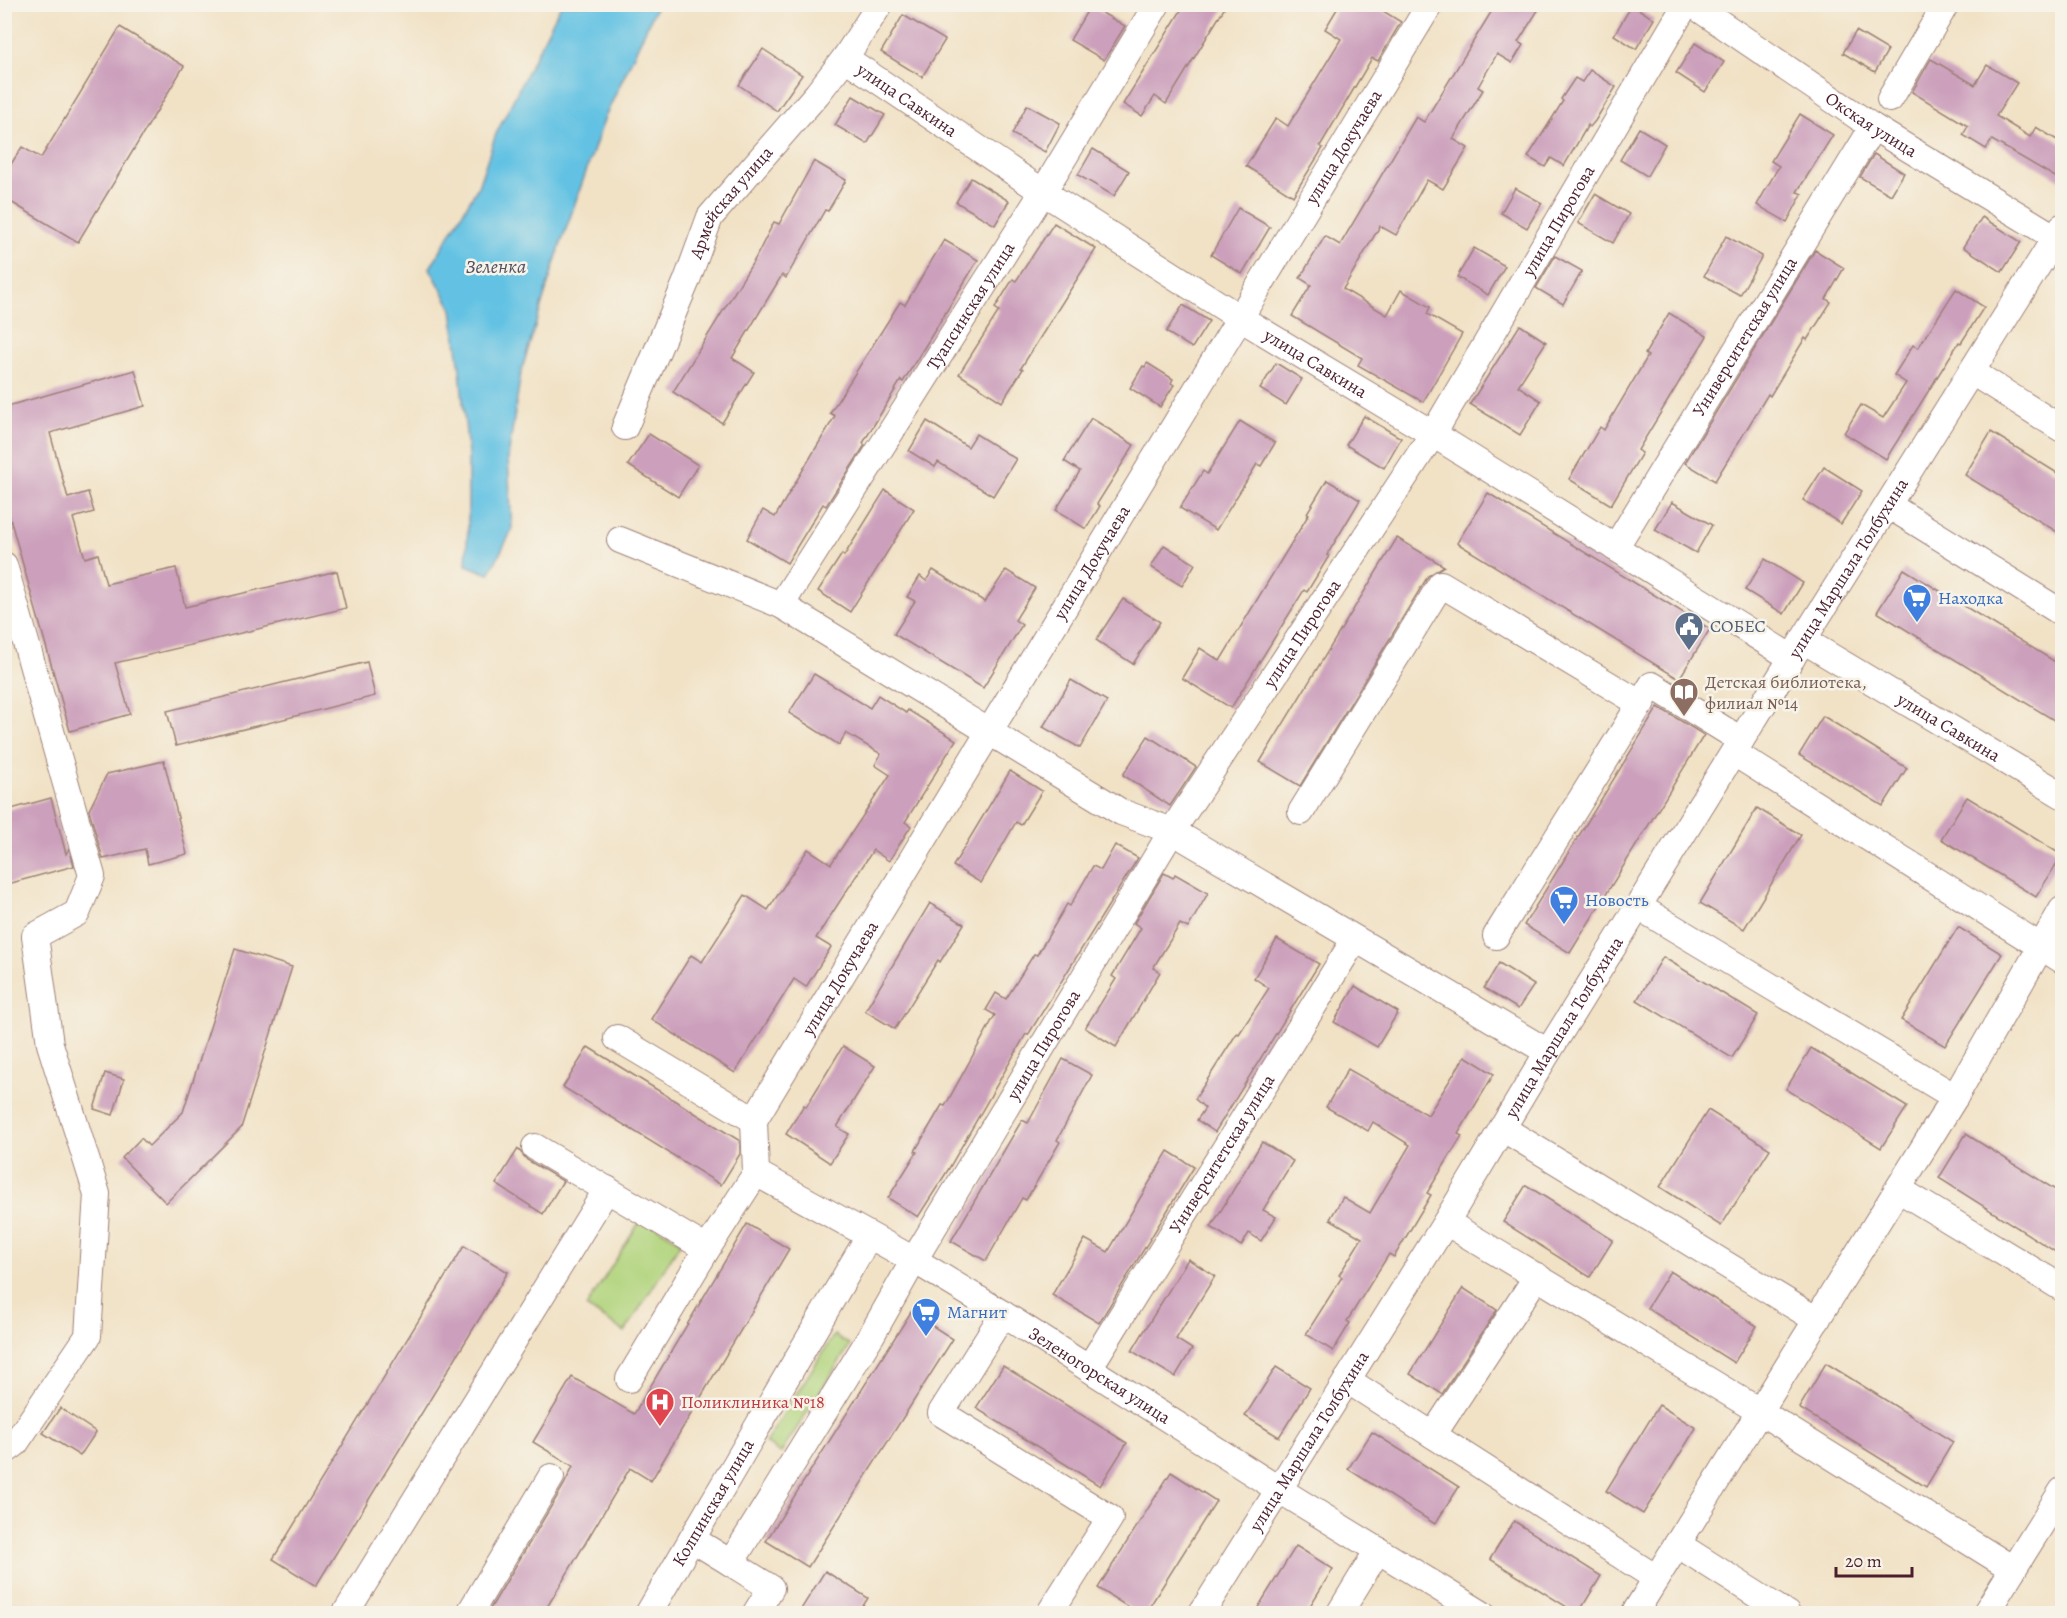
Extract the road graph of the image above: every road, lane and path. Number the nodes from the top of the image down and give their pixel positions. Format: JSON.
{"nodes":[{"id":1,"x":880,"y":4,"type":"edge"},
{"id":2,"x":1158,"y":4,"type":"edge"},
{"id":3,"x":1430,"y":4,"type":"edge"},
{"id":4,"x":1686,"y":4,"type":"edge"},
{"id":5,"x":1692,"y":4,"type":"edge"},
{"id":6,"x":1946,"y":4,"type":"edge"},
{"id":7,"x":845,"y":58,"type":"junction"},
{"id":8,"x":1890,"y":99,"type":"dead end"},
{"id":9,"x":1873,"y":127,"type":"junction"},
{"id":10,"x":1043,"y":192,"type":"junction"},
{"id":11,"x":2058,"y":241,"type":"edge"},
{"id":12,"x":1240,"y":318,"type":"junction"},
{"id":13,"x":1972,"y":372,"type":"junction"},
{"id":14,"x":626,"y":427,"type":"dead end"},
{"id":15,"x":2062,"y":429,"type":"edge"},
{"id":16,"x":1433,"y":434,"type":"junction"},
{"id":17,"x":1888,"y":505,"type":"junction"},
{"id":18,"x":620,"y":540,"type":"dead end"},
{"id":19,"x":1615,"y":548,"type":"junction"},
{"id":20,"x":4,"y":565,"type":"edge"},
{"id":21,"x":781,"y":605,"type":"junction"},
{"id":22,"x":2062,"y":613,"type":"edge"},
{"id":23,"x":1798,"y":649,"type":"junction"},
{"id":24,"x":1641,"y":704,"type":"junction"},
{"id":25,"x":990,"y":732,"type":"junction"},
{"id":26,"x":1737,"y":747,"type":"junction"},
{"id":27,"x":2062,"y":795,"type":"edge"},
{"id":28,"x":1301,"y":812,"type":"dead end"},
{"id":29,"x":1172,"y":831,"type":"junction"},
{"id":30,"x":1639,"y":908,"type":"junction"},
{"id":31,"x":2062,"y":910,"type":"edge"},
{"id":32,"x":1496,"y":936,"type":"dead end"},
{"id":33,"x":1355,"y":939,"type":"junction"},
{"id":34,"x":2041,"y":947,"type":"junction"},
{"id":35,"x":2062,"y":960,"type":"edge"},
{"id":36,"x":617,"y":1038,"type":"dead end"},
{"id":37,"x":1548,"y":1052,"type":"junction"},
{"id":38,"x":1955,"y":1097,"type":"junction"},
{"id":39,"x":754,"y":1120,"type":"junction"},
{"id":40,"x":1502,"y":1128,"type":"junction"},
{"id":41,"x":535,"y":1147,"type":"dead end"},
{"id":42,"x":756,"y":1173,"type":"junction"},
{"id":43,"x":607,"y":1189,"type":"junction"},
{"id":44,"x":1899,"y":1189,"type":"junction"},
{"id":45,"x":1446,"y":1222,"type":"junction"},
{"id":46,"x":869,"y":1236,"type":"junction"},
{"id":47,"x":707,"y":1249,"type":"junction"},
{"id":48,"x":914,"y":1260,"type":"junction"},
{"id":49,"x":1537,"y":1276,"type":"junction"},
{"id":50,"x":2062,"y":1288,"type":"edge"},
{"id":51,"x":1004,"y":1314,"type":"junction"},
{"id":52,"x":1817,"y":1320,"type":"junction"},
{"id":53,"x":1089,"y":1368,"type":"junction"},
{"id":54,"x":629,"y":1379,"type":"dead end"},
{"id":55,"x":1347,"y":1380,"type":"junction"},
{"id":56,"x":1759,"y":1411,"type":"junction"},
{"id":57,"x":1433,"y":1435,"type":"junction"},
{"id":58,"x":4,"y":1452,"type":"edge"},
{"id":59,"x":551,"y":1477,"type":"dead end"},
{"id":60,"x":1278,"y":1490,"type":"junction"},
{"id":61,"x":2062,"y":1491,"type":"edge"},
{"id":62,"x":692,"y":1539,"type":"junction"},
{"id":63,"x":1677,"y":1544,"type":"junction"},
{"id":64,"x":1378,"y":1550,"type":"junction"},
{"id":65,"x":731,"y":1563,"type":"junction"},
{"id":66,"x":2013,"y":1569,"type":"junction"},
{"id":67,"x":1656,"y":1578,"type":"junction"},
{"id":68,"x":345,"y":1614,"type":"edge"},
{"id":69,"x":468,"y":1614,"type":"edge"},
{"id":70,"x":648,"y":1614,"type":"edge"},
{"id":71,"x":755,"y":1614,"type":"edge"},
{"id":72,"x":1049,"y":1614,"type":"edge"},
{"id":73,"x":1201,"y":1614,"type":"edge"},
{"id":74,"x":1339,"y":1614,"type":"edge"},
{"id":75,"x":1482,"y":1614,"type":"edge"},
{"id":76,"x":1634,"y":1614,"type":"edge"},
{"id":77,"x":1787,"y":1614,"type":"edge"},
{"id":78,"x":1985,"y":1614,"type":"edge"}],
"edges":[{"from":1,"to":7,"type":"street","name":"Армейская улица"},
{"from":2,"to":10,"type":"street","name":"Туапсинская улица"},
{"from":3,"to":12,"type":"street","name":"улица Докучаева"},
{"from":4,"to":16,"type":"street","name":"улица Пирогова"},
{"from":5,"to":9,"type":"street","name":"Окская улица"},
{"from":6,"to":8,"type":"street"},
{"from":7,"to":10,"type":"street","name":"улица Савкина"},
{"from":7,"to":14,"type":"street","name":"Армейская улица"},
{"from":9,"to":11,"type":"street","name":"Окская улица"},
{"from":9,"to":19,"type":"street","name":"Университетская улица"},
{"from":10,"to":12,"type":"street","name":"улица Савкина"},
{"from":10,"to":21,"type":"street","name":"Туапсинская улица"},
{"from":11,"to":13,"type":"street","name":"улица Маршала Толбухина"},
{"from":12,"to":16,"type":"street","name":"улица Савкина"},
{"from":12,"to":25,"type":"street","name":"улица Докучаева"},
{"from":13,"to":15,"type":"street"},
{"from":13,"to":17,"type":"street","name":"улица Маршала Толбухина"},
{"from":16,"to":19,"type":"street","name":"улица Савкина"},
{"from":16,"to":29,"type":"street","name":"улица Пирогова"},
{"from":17,"to":22,"type":"street"},
{"from":17,"to":23,"type":"street","name":"улица Маршала Толбухина"},
{"from":18,"to":21,"type":"street"},
{"from":19,"to":23,"type":"street","name":"улица Савкина"},
{"from":20,"to":58,"type":"street"},
{"from":21,"to":25,"type":"street"},
{"from":23,"to":26,"type":"street","name":"улица Маршала Толбухина"},
{"from":23,"to":27,"type":"street","name":"улица Савкина"},
{"from":24,"to":26,"type":"street"},
{"from":24,"to":28,"type":"street"},
{"from":24,"to":32,"type":"street"},
{"from":25,"to":29,"type":"street"},
{"from":25,"to":39,"type":"street","name":"улица Докучаева"},
{"from":26,"to":30,"type":"street","name":"улица Маршала Толбухина"},
{"from":26,"to":34,"type":"street"},
{"from":29,"to":33,"type":"street"},
{"from":29,"to":48,"type":"street","name":"улица Пирогова"},
{"from":30,"to":37,"type":"street","name":"улица Маршала Толбухина"},
{"from":30,"to":38,"type":"street"},
{"from":31,"to":34,"type":"street"},
{"from":33,"to":37,"type":"street"},
{"from":33,"to":53,"type":"street","name":"Университетская улица"},
{"from":34,"to":35,"type":"street"},
{"from":34,"to":38,"type":"street"},
{"from":36,"to":39,"type":"street"},
{"from":37,"to":40,"type":"street","name":"улица Маршала Толбухина"},
{"from":38,"to":44,"type":"street"},
{"from":39,"to":42,"type":"street"},
{"from":40,"to":45,"type":"street","name":"улица Маршала Толбухина"},
{"from":40,"to":52,"type":"street"},
{"from":41,"to":43,"type":"street"},
{"from":42,"to":46,"type":"street","name":"Зеленогорская улица"},
{"from":42,"to":47,"type":"street"},
{"from":43,"to":47,"type":"street"},
{"from":43,"to":68,"type":"street"},
{"from":44,"to":50,"type":"street"},
{"from":44,"to":52,"type":"street"},
{"from":45,"to":49,"type":"street"},
{"from":45,"to":55,"type":"street","name":"улица Маршала Толбухина"},
{"from":46,"to":48,"type":"street","name":"Зеленогорская улица"},
{"from":46,"to":62,"type":"street","name":"Колпинская улица"},
{"from":47,"to":54,"type":"street"},
{"from":48,"to":51,"type":"street","name":"Зеленогорская улица"},
{"from":48,"to":65,"type":"street","name":"улица Пирогова"},
{"from":49,"to":56,"type":"street"},
{"from":49,"to":57,"type":"street"},
{"from":51,"to":53,"type":"street","name":"Зеленогорская улица"},
{"from":51,"to":72,"type":"street"},
{"from":52,"to":56,"type":"street"},
{"from":53,"to":60,"type":"street","name":"Зеленогорская улица"},
{"from":55,"to":57,"type":"street"},
{"from":55,"to":60,"type":"street","name":"улица Маршала Толбухина"},
{"from":56,"to":63,"type":"street"},
{"from":56,"to":66,"type":"street"},
{"from":57,"to":67,"type":"street"},
{"from":59,"to":69,"type":"street"},
{"from":60,"to":64,"type":"street","name":"Зеленогорская улица"},
{"from":60,"to":73,"type":"street","name":"улица Маршала Толбухина"},
{"from":61,"to":66,"type":"street"},
{"from":62,"to":65,"type":"street"},
{"from":62,"to":70,"type":"street","name":"Колпинская улица"},
{"from":63,"to":67,"type":"street"},
{"from":63,"to":77,"type":"street"},
{"from":64,"to":74,"type":"street"},
{"from":64,"to":75,"type":"street","name":"Зеленогорская улица"},
{"from":65,"to":71,"type":"street"},
{"from":66,"to":78,"type":"street"},
{"from":67,"to":76,"type":"street"}]}
